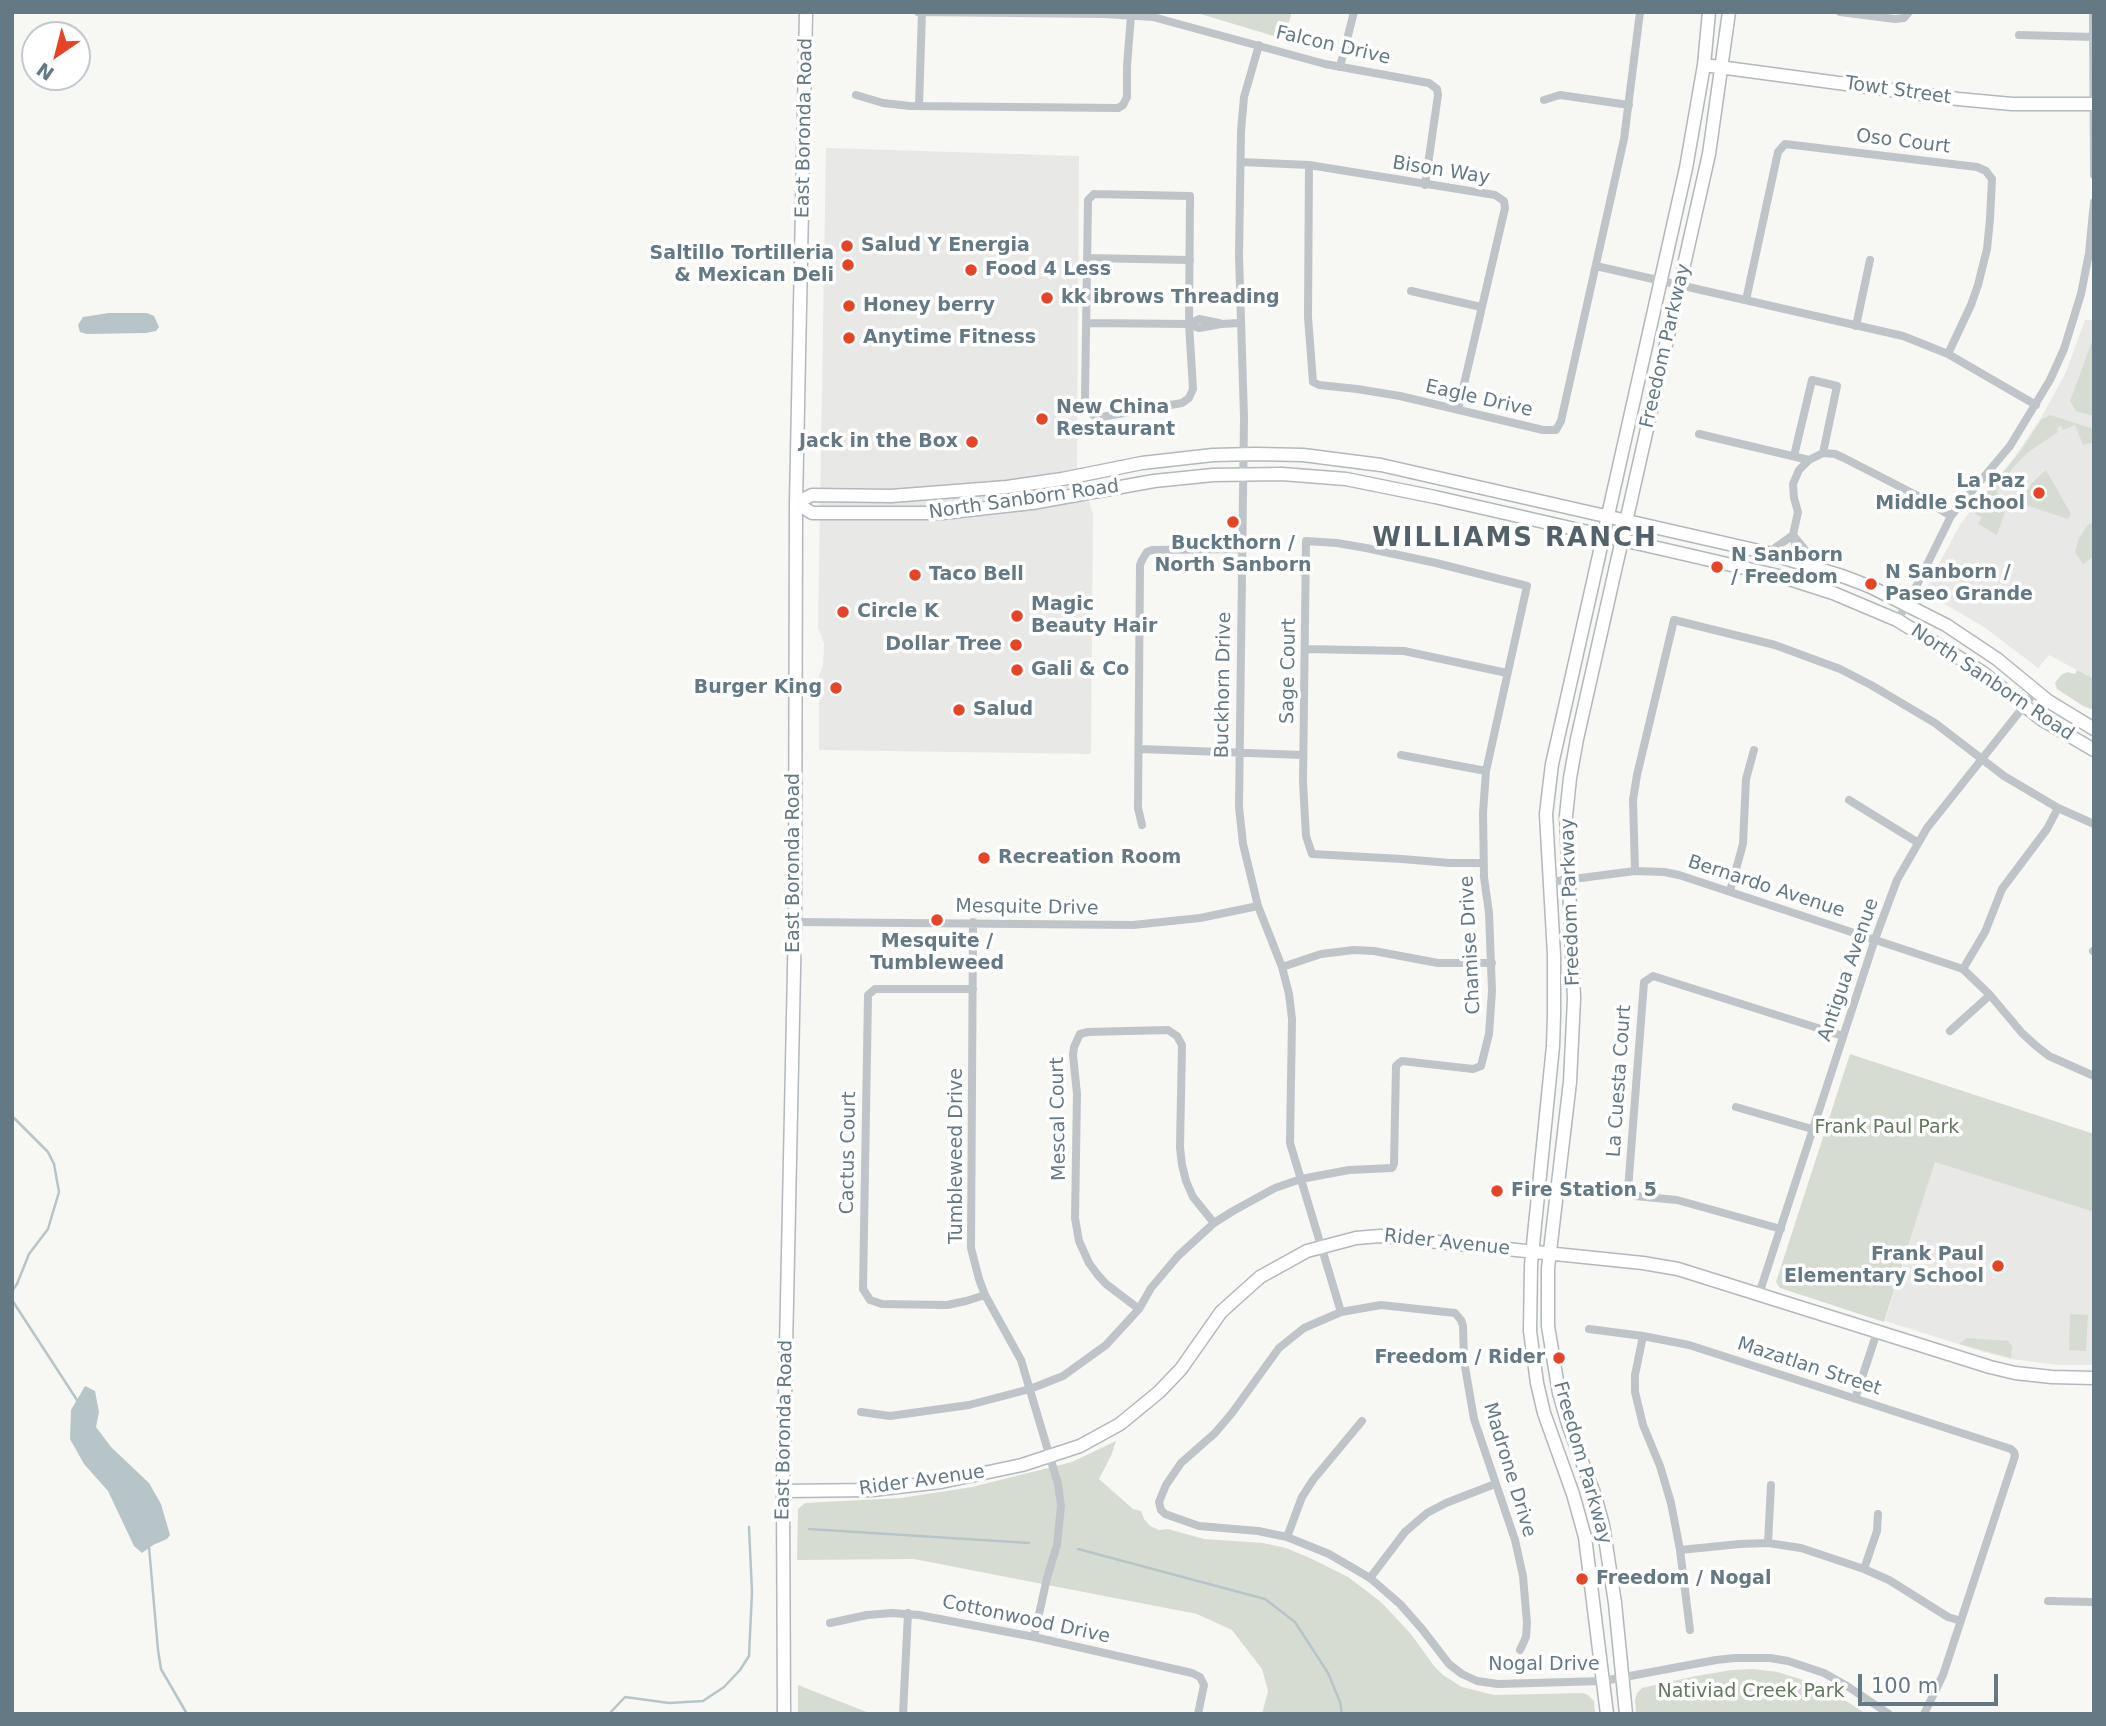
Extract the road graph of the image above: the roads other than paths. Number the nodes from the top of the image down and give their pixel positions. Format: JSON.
{"nodes":[{"id":1,"x":806,"y":12,"type":"edge"},
{"id":2,"x":920,"y":12,"type":"edge"},
{"id":3,"x":1354,"y":12,"type":"edge"},
{"id":4,"x":1640,"y":12,"type":"edge"},
{"id":5,"x":1709,"y":12,"type":"edge"},
{"id":6,"x":1729,"y":12,"type":"edge"},
{"id":7,"x":1840,"y":12,"type":"edge"},
{"id":8,"x":2093,"y":12,"type":"edge"},
{"id":9,"x":1014,"y":13,"type":"edge"},
{"id":10,"x":1131,"y":15,"type":"junction"},
{"id":11,"x":1906,"y":15,"type":"edge"},
{"id":12,"x":2019,"y":35,"type":"dead end"},
{"id":13,"x":2093,"y":37,"type":"edge"},
{"id":14,"x":1259,"y":45,"type":"junction"},
{"id":15,"x":1704,"y":65,"type":"junction"},
{"id":16,"x":1723,"y":67,"type":"junction"},
{"id":17,"x":1340,"y":68,"type":"junction"},
{"id":18,"x":856,"y":95,"type":"dead end"},
{"id":19,"x":1544,"y":100,"type":"dead end"},
{"id":20,"x":2094,"y":104,"type":"edge"},
{"id":21,"x":1629,"y":105,"type":"junction"},
{"id":22,"x":919,"y":106,"type":"junction"},
{"id":23,"x":1241,"y":162,"type":"junction"},
{"id":24,"x":1310,"y":165,"type":"junction"},
{"id":25,"x":2094,"y":175,"type":"edge"},
{"id":26,"x":1425,"y":185,"type":"junction"},
{"id":27,"x":2094,"y":202,"type":"edge"},
{"id":28,"x":1087,"y":258,"type":"junction"},
{"id":29,"x":1190,"y":260,"type":"junction"},
{"id":30,"x":1870,"y":260,"type":"dead end"},
{"id":31,"x":1596,"y":266,"type":"junction"},
{"id":32,"x":1660,"y":281,"type":"junction"},
{"id":33,"x":1680,"y":286,"type":"junction"},
{"id":34,"x":1410,"y":291,"type":"dead end"},
{"id":35,"x":1746,"y":300,"type":"junction"},
{"id":36,"x":1481,"y":307,"type":"junction"},
{"id":37,"x":1086,"y":323,"type":"junction"},
{"id":38,"x":1240,"y":323,"type":"junction"},
{"id":39,"x":1189,"y":324,"type":"junction"},
{"id":40,"x":1856,"y":326,"type":"junction"},
{"id":41,"x":1948,"y":354,"type":"junction"},
{"id":42,"x":2036,"y":405,"type":"junction"},
{"id":43,"x":1458,"y":410,"type":"junction"},
{"id":44,"x":1699,"y":434,"type":"dead end"},
{"id":45,"x":1823,"y":453,"type":"junction"},
{"id":46,"x":1242,"y":454,"type":"junction"},
{"id":47,"x":1794,"y":456,"type":"junction"},
{"id":48,"x":1809,"y":460,"type":"junction"},
{"id":49,"x":1242,"y":473,"type":"junction"},
{"id":50,"x":796,"y":503,"type":"junction"},
{"id":51,"x":1951,"y":516,"type":"junction"},
{"id":52,"x":1608,"y":517,"type":"junction"},
{"id":53,"x":1627,"y":521,"type":"junction"},
{"id":54,"x":1793,"y":535,"type":"junction"},
{"id":55,"x":1604,"y":536,"type":"junction"},
{"id":56,"x":1622,"y":540,"type":"junction"},
{"id":57,"x":1242,"y":550,"type":"junction"},
{"id":58,"x":1768,"y":553,"type":"junction"},
{"id":59,"x":1799,"y":561,"type":"junction"},
{"id":60,"x":1820,"y":568,"type":"junction"},
{"id":61,"x":1527,"y":586,"type":"joint"},
{"id":62,"x":1907,"y":605,"type":"junction"},
{"id":63,"x":1897,"y":620,"type":"junction"},
{"id":64,"x":1305,"y":649,"type":"junction"},
{"id":65,"x":1507,"y":673,"type":"junction"},
{"id":66,"x":2036,"y":691,"type":"junction"},
{"id":67,"x":2024,"y":707,"type":"junction"},
{"id":68,"x":2094,"y":729,"type":"edge"},
{"id":69,"x":1140,"y":749,"type":"junction"},
{"id":70,"x":1754,"y":750,"type":"dead end"},
{"id":71,"x":2094,"y":750,"type":"edge"},
{"id":72,"x":1239,"y":752,"type":"junction"},
{"id":73,"x":1303,"y":755,"type":"junction"},
{"id":74,"x":1402,"y":755,"type":"dead end"},
{"id":75,"x":1982,"y":759,"type":"junction"},
{"id":76,"x":1486,"y":771,"type":"junction"},
{"id":77,"x":1849,"y":800,"type":"dead end"},
{"id":78,"x":2058,"y":808,"type":"junction"},
{"id":79,"x":2094,"y":824,"type":"edge"},
{"id":80,"x":1142,"y":825,"type":"dead end"},
{"id":81,"x":1917,"y":842,"type":"junction"},
{"id":82,"x":1483,"y":863,"type":"junction"},
{"id":83,"x":1635,"y":871,"type":"junction"},
{"id":84,"x":1568,"y":880,"type":"junction"},
{"id":85,"x":1550,"y":882,"type":"junction"},
{"id":86,"x":1730,"y":891,"type":"junction"},
{"id":87,"x":1258,"y":906,"type":"junction"},
{"id":88,"x":795,"y":922,"type":"junction"},
{"id":89,"x":973,"y":922,"type":"junction"},
{"id":90,"x":1875,"y":939,"type":"junction"},
{"id":91,"x":1492,"y":963,"type":"junction"},
{"id":92,"x":1282,"y":967,"type":"junction"},
{"id":93,"x":1963,"y":969,"type":"junction"},
{"id":94,"x":973,"y":989,"type":"junction"},
{"id":95,"x":1990,"y":995,"type":"junction"},
{"id":96,"x":1950,"y":1031,"type":"dead end"},
{"id":97,"x":1843,"y":1035,"type":"junction"},
{"id":98,"x":2094,"y":1076,"type":"edge"},
{"id":99,"x":1737,"y":1107,"type":"dead end"},
{"id":100,"x":1812,"y":1129,"type":"junction"},
{"id":101,"x":1301,"y":1179,"type":"junction"},
{"id":102,"x":1214,"y":1223,"type":"junction"},
{"id":103,"x":1781,"y":1229,"type":"junction"},
{"id":104,"x":1321,"y":1246,"type":"junction"},
{"id":105,"x":1532,"y":1251,"type":"junction"},
{"id":106,"x":1550,"y":1254,"type":"junction"},
{"id":107,"x":985,"y":1294,"type":"junction"},
{"id":108,"x":1759,"y":1294,"type":"junction"},
{"id":109,"x":1139,"y":1308,"type":"junction"},
{"id":110,"x":1341,"y":1311,"type":"junction"},
{"id":111,"x":1589,"y":1329,"type":"dead end"},
{"id":112,"x":1877,"y":1332,"type":"junction"},
{"id":113,"x":1643,"y":1336,"type":"junction"},
{"id":114,"x":2094,"y":1378,"type":"edge"},
{"id":115,"x":1030,"y":1389,"type":"junction"},
{"id":116,"x":1855,"y":1399,"type":"junction"},
{"id":117,"x":860,"y":1412,"type":"dead end"},
{"id":118,"x":1362,"y":1421,"type":"dead end"},
{"id":119,"x":1050,"y":1457,"type":"junction"},
{"id":120,"x":1495,"y":1485,"type":"junction"},
{"id":121,"x":1771,"y":1485,"type":"dead end"},
{"id":122,"x":783,"y":1491,"type":"junction"},
{"id":123,"x":1159,"y":1507,"type":"joint"},
{"id":124,"x":1878,"y":1514,"type":"dead end"},
{"id":125,"x":1287,"y":1537,"type":"junction"},
{"id":126,"x":1768,"y":1543,"type":"junction"},
{"id":127,"x":1681,"y":1550,"type":"junction"},
{"id":128,"x":1864,"y":1569,"type":"junction"},
{"id":129,"x":1370,"y":1578,"type":"junction"},
{"id":130,"x":2048,"y":1601,"type":"dead end"},
{"id":131,"x":2094,"y":1602,"type":"edge"},
{"id":132,"x":908,"y":1614,"type":"junction"},
{"id":133,"x":1961,"y":1621,"type":"junction"},
{"id":134,"x":830,"y":1623,"type":"dead end"},
{"id":135,"x":1690,"y":1630,"type":"dead end"},
{"id":136,"x":1034,"y":1637,"type":"junction"},
{"id":137,"x":1520,"y":1650,"type":"dead end"},
{"id":138,"x":1622,"y":1678,"type":"junction"},
{"id":139,"x":1603,"y":1681,"type":"junction"},
{"id":140,"x":784,"y":1714,"type":"edge"},
{"id":141,"x":903,"y":1714,"type":"edge"},
{"id":142,"x":1198,"y":1714,"type":"edge"},
{"id":143,"x":1607,"y":1714,"type":"edge"},
{"id":144,"x":1626,"y":1714,"type":"edge"},
{"id":145,"x":1889,"y":1714,"type":"edge"},
{"id":146,"x":1924,"y":1714,"type":"edge"}],
"edges":[{"from":1,"to":50,"type":"main road","name":"East Boronda Road"},
{"from":2,"to":9,"type":"street","name":"Falcon Drive"},
{"from":2,"to":22,"type":"street"},
{"from":3,"to":17,"type":"street"},
{"from":4,"to":21,"type":"street","name":"Eagle Drive"},
{"from":5,"to":15,"type":"main road","name":"Freedom Parkway"},
{"from":6,"to":16,"type":"main road","name":"Freedom Parkway"},
{"from":7,"to":11,"type":"street"},
{"from":8,"to":13,"type":"street"},
{"from":9,"to":10,"type":"street","name":"Falcon Drive"},
{"from":10,"to":14,"type":"street","name":"Falcon Drive"},
{"from":10,"to":22,"type":"street"},
{"from":12,"to":13,"type":"street"},
{"from":13,"to":20,"type":"street"},
{"from":14,"to":17,"type":"street","name":"Falcon Drive"},
{"from":14,"to":23,"type":"street","name":"Buckhorn Drive"},
{"from":15,"to":16,"type":"main road","name":"Towt Street"},
{"from":15,"to":32,"type":"main road","name":"Freedom Parkway"},
{"from":16,"to":20,"type":"main road","name":"Towt Street"},
{"from":16,"to":33,"type":"main road","name":"Freedom Parkway"},
{"from":17,"to":26,"type":"street","name":"Falcon Drive"},
{"from":18,"to":22,"type":"street"},
{"from":19,"to":21,"type":"street"},
{"from":20,"to":25,"type":"street"},
{"from":21,"to":31,"type":"street","name":"Eagle Drive"},
{"from":23,"to":24,"type":"street","name":"Bison Way"},
{"from":23,"to":38,"type":"street","name":"Buckhorn Drive"},
{"from":24,"to":26,"type":"street","name":"Bison Way"},
{"from":24,"to":43,"type":"street","name":"Eagle Drive"},
{"from":26,"to":36,"type":"street","name":"Bison Way"},
{"from":27,"to":42,"type":"street"},
{"from":28,"to":29,"type":"street"},
{"from":28,"to":29,"type":"street"},
{"from":28,"to":37,"type":"street"},
{"from":29,"to":39,"type":"street"},
{"from":30,"to":40,"type":"street"},
{"from":31,"to":32,"type":"street"},
{"from":31,"to":43,"type":"street","name":"Eagle Drive"},
{"from":32,"to":33,"type":"street"},
{"from":32,"to":52,"type":"main road","name":"Freedom Parkway"},
{"from":33,"to":35,"type":"street"},
{"from":33,"to":53,"type":"main road","name":"Freedom Parkway"},
{"from":34,"to":36,"type":"street"},
{"from":35,"to":40,"type":"street"},
{"from":35,"to":41,"type":"street","name":"Oso Court"},
{"from":36,"to":43,"type":"street","name":"Bison Way"},
{"from":37,"to":39,"type":"street"},
{"from":37,"to":39,"type":"street"},
{"from":38,"to":39,"type":"street"},
{"from":38,"to":46,"type":"street","name":"Buckhorn Drive"},
{"from":40,"to":41,"type":"street"},
{"from":41,"to":42,"type":"street"},
{"from":42,"to":51,"type":"street"},
{"from":44,"to":47,"type":"street"},
{"from":45,"to":47,"type":"street"},
{"from":45,"to":48,"type":"street"},
{"from":45,"to":51,"type":"street"},
{"from":46,"to":49,"type":"street","name":"Buckhorn Drive"},
{"from":46,"to":50,"type":"main road","name":"North Sanborn Road"},
{"from":46,"to":52,"type":"main road","name":"North Sanborn Road"},
{"from":47,"to":48,"type":"street"},
{"from":48,"to":54,"type":"street"},
{"from":49,"to":50,"type":"main road","name":"North Sanborn Road"},
{"from":49,"to":55,"type":"main road","name":"North Sanborn Road"},
{"from":49,"to":57,"type":"street","name":"Buckhorn Drive"},
{"from":50,"to":88,"type":"main road","name":"East Boronda Road"},
{"from":51,"to":62,"type":"street"},
{"from":52,"to":53,"type":"main road","name":"North Sanborn Road"},
{"from":52,"to":55,"type":"main road","name":"Freedom Parkway"},
{"from":53,"to":56,"type":"main road","name":"Freedom Parkway"},
{"from":53,"to":58,"type":"main road","name":"North Sanborn Road"},
{"from":54,"to":58,"type":"street"},
{"from":54,"to":59,"type":"street"},
{"from":54,"to":60,"type":"street"},
{"from":55,"to":56,"type":"main road","name":"North Sanborn Road"},
{"from":55,"to":85,"type":"main road","name":"Freedom Parkway"},
{"from":56,"to":63,"type":"main road","name":"North Sanborn Road"},
{"from":56,"to":84,"type":"main road","name":"Freedom Parkway"},
{"from":57,"to":69,"type":"street"},
{"from":57,"to":72,"type":"street","name":"Buckhorn Drive"},
{"from":58,"to":59,"type":"main road","name":"North Sanborn Road"},
{"from":59,"to":60,"type":"main road","name":"North Sanborn Road"},
{"from":60,"to":62,"type":"main road","name":"North Sanborn Road"},
{"from":61,"to":64,"type":"street","name":"Sage Court"},
{"from":61,"to":65,"type":"street","name":"Chamise Drive"},
{"from":62,"to":63,"type":"street"},
{"from":62,"to":66,"type":"main road","name":"North Sanborn Road"},
{"from":63,"to":67,"type":"main road","name":"North Sanborn Road"},
{"from":64,"to":65,"type":"street"},
{"from":64,"to":73,"type":"street","name":"Sage Court"},
{"from":65,"to":76,"type":"street","name":"Chamise Drive"},
{"from":66,"to":67,"type":"street","name":"Antigua Avenue"},
{"from":66,"to":68,"type":"main road","name":"North Sanborn Road"},
{"from":67,"to":71,"type":"main road","name":"North Sanborn Road"},
{"from":67,"to":75,"type":"street","name":"Antigua Avenue"},
{"from":69,"to":72,"type":"street"},
{"from":69,"to":80,"type":"street"},
{"from":70,"to":86,"type":"street"},
{"from":72,"to":73,"type":"street"},
{"from":72,"to":87,"type":"street","name":"Buckhorn Drive"},
{"from":73,"to":82,"type":"street","name":"Sage Court"},
{"from":74,"to":76,"type":"street"},
{"from":75,"to":78,"type":"street"},
{"from":75,"to":81,"type":"street","name":"Antigua Avenue"},
{"from":75,"to":83,"type":"street"},
{"from":76,"to":82,"type":"street","name":"Chamise Drive"},
{"from":77,"to":81,"type":"street"},
{"from":78,"to":79,"type":"street"},
{"from":78,"to":93,"type":"street"},
{"from":81,"to":90,"type":"street","name":"Antigua Avenue"},
{"from":82,"to":91,"type":"street","name":"Chamise Drive"},
{"from":83,"to":84,"type":"street","name":"Bernardo Avenue"},
{"from":83,"to":86,"type":"street","name":"Bernardo Avenue"},
{"from":84,"to":85,"type":"street","name":"Bernardo Avenue"},
{"from":84,"to":106,"type":"main road","name":"Freedom Parkway"},
{"from":85,"to":105,"type":"main road","name":"Freedom Parkway"},
{"from":86,"to":90,"type":"street","name":"Bernardo Avenue"},
{"from":87,"to":89,"type":"street","name":"Mesquite Drive"},
{"from":87,"to":92,"type":"street","name":"Buckhorn Drive"},
{"from":88,"to":89,"type":"street","name":"Mesquite Drive"},
{"from":88,"to":122,"type":"main road","name":"East Boronda Road"},
{"from":89,"to":94,"type":"street","name":"Tumbleweed Drive"},
{"from":90,"to":93,"type":"street","name":"Bernardo Avenue"},
{"from":90,"to":97,"type":"street","name":"Antigua Avenue"},
{"from":91,"to":92,"type":"street"},
{"from":91,"to":101,"type":"street","name":"Chamise Drive"},
{"from":92,"to":101,"type":"street","name":"Buckhorn Drive"},
{"from":93,"to":95,"type":"street","name":"Bernardo Avenue"},
{"from":94,"to":107,"type":"street","name":"Tumbleweed Drive"},
{"from":94,"to":107,"type":"street","name":"Cactus Court"},
{"from":95,"to":96,"type":"street"},
{"from":95,"to":98,"type":"street","name":"Bernardo Avenue"},
{"from":97,"to":100,"type":"street","name":"Antigua Avenue"},
{"from":97,"to":103,"type":"street","name":"La Cuesta Court"},
{"from":99,"to":100,"type":"street"},
{"from":100,"to":103,"type":"street","name":"Antigua Avenue"},
{"from":101,"to":102,"type":"street"},
{"from":101,"to":104,"type":"street","name":"Buckhorn Drive"},
{"from":102,"to":109,"type":"street"},
{"from":102,"to":109,"type":"street","name":"Mescal Court"},
{"from":103,"to":108,"type":"street","name":"Antigua Avenue"},
{"from":104,"to":105,"type":"main road","name":"Rider Avenue"},
{"from":104,"to":110,"type":"street","name":"Buckhorn Drive"},
{"from":104,"to":119,"type":"main road","name":"Rider Avenue"},
{"from":105,"to":106,"type":"main road","name":"Rider Avenue"},
{"from":105,"to":139,"type":"main road","name":"Freedom Parkway"},
{"from":106,"to":108,"type":"main road","name":"Rider Avenue"},
{"from":106,"to":138,"type":"main road","name":"Freedom Parkway"},
{"from":107,"to":115,"type":"street","name":"Tumbleweed Drive"},
{"from":108,"to":112,"type":"main road","name":"Rider Avenue"},
{"from":109,"to":115,"type":"street"},
{"from":110,"to":120,"type":"street","name":"Madrone Drive"},
{"from":110,"to":123,"type":"street","name":"Madrone Drive"},
{"from":111,"to":113,"type":"street","name":"Mazatlan Street"},
{"from":112,"to":114,"type":"main road","name":"Rider Avenue"},
{"from":112,"to":116,"type":"street"},
{"from":113,"to":116,"type":"street","name":"Mazatlan Street"},
{"from":113,"to":127,"type":"street"},
{"from":115,"to":117,"type":"street"},
{"from":115,"to":119,"type":"street","name":"Tumbleweed Drive"},
{"from":116,"to":133,"type":"street","name":"Mazatlan Street"},
{"from":118,"to":125,"type":"street"},
{"from":119,"to":122,"type":"main road","name":"Rider Avenue"},
{"from":119,"to":136,"type":"street","name":"Tumbleweed Drive"},
{"from":120,"to":129,"type":"street"},
{"from":120,"to":137,"type":"street","name":"Madrone Drive"},
{"from":121,"to":126,"type":"street"},
{"from":122,"to":140,"type":"main road","name":"East Boronda Road"},
{"from":123,"to":125,"type":"street","name":"Nogal Drive"},
{"from":124,"to":128,"type":"street"},
{"from":125,"to":129,"type":"street","name":"Nogal Drive"},
{"from":126,"to":127,"type":"street"},
{"from":126,"to":128,"type":"street"},
{"from":127,"to":135,"type":"street"},
{"from":128,"to":133,"type":"street"},
{"from":129,"to":139,"type":"street","name":"Nogal Drive"},
{"from":130,"to":131,"type":"street"},
{"from":132,"to":134,"type":"street","name":"Cottonwood Drive"},
{"from":132,"to":136,"type":"street","name":"Cottonwood Drive"},
{"from":132,"to":141,"type":"street"},
{"from":133,"to":146,"type":"street"},
{"from":136,"to":142,"type":"street","name":"Cottonwood Drive"},
{"from":138,"to":139,"type":"street","name":"Nogal Drive"},
{"from":138,"to":144,"type":"main road","name":"Freedom Parkway"},
{"from":138,"to":145,"type":"street","name":"Nogal Drive"},
{"from":139,"to":143,"type":"main road","name":"Freedom Parkway"}]}
